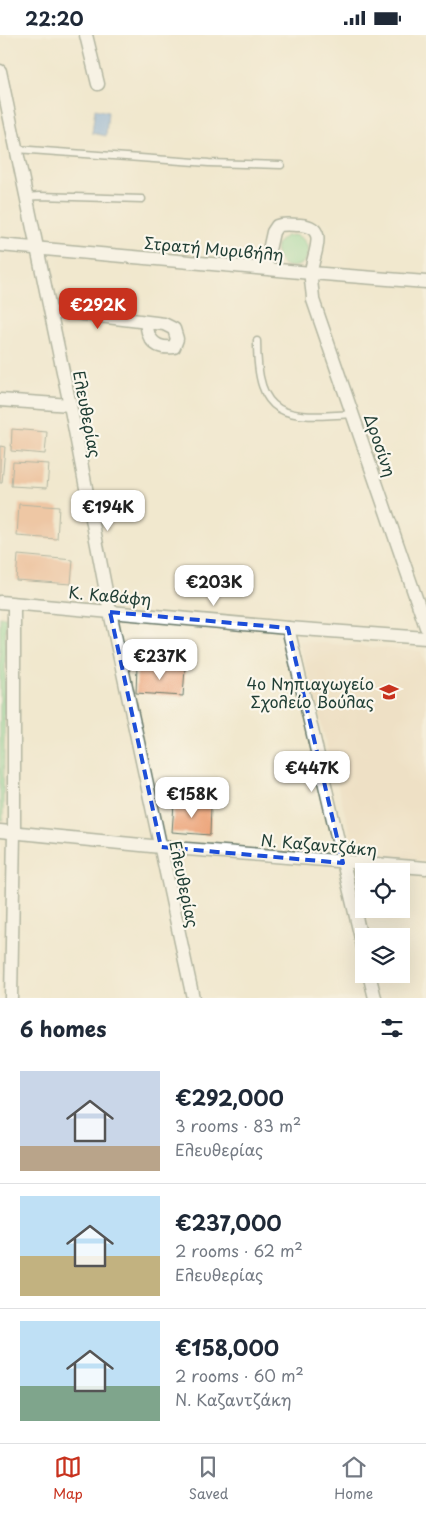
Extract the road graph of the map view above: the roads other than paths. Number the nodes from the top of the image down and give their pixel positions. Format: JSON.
{"nodes":[{"id":1,"x":86,"y":35,"type":"edge"},
{"id":2,"x":0,"y":71,"type":"edge"},
{"id":3,"x":98,"y":83,"type":"dead end"},
{"id":4,"x":16,"y":149,"type":"junction"},
{"id":5,"x":281,"y":165,"type":"dead end"},
{"id":6,"x":26,"y":197,"type":"junction"},
{"id":7,"x":142,"y":199,"type":"dead end"},
{"id":8,"x":0,"y":245,"type":"edge"},
{"id":9,"x":38,"y":248,"type":"junction"},
{"id":10,"x":265,"y":269,"type":"junction"},
{"id":11,"x":311,"y":273,"type":"junction"},
{"id":12,"x":426,"y":282,"type":"edge"},
{"id":13,"x":51,"y":313,"type":"junction"},
{"id":14,"x":146,"y":323,"type":"dead end"},
{"id":15,"x":257,"y":341,"type":"dead end"},
{"id":16,"x":0,"y":400,"type":"edge"},
{"id":17,"x":70,"y":405,"type":"junction"},
{"id":18,"x":353,"y":414,"type":"junction"},
{"id":19,"x":0,"y":602,"type":"edge"},
{"id":20,"x":14,"y":604,"type":"junction"},
{"id":21,"x":110,"y":611,"type":"junction"},
{"id":22,"x":426,"y":627,"type":"edge"},
{"id":23,"x":288,"y":628,"type":"junction"},
{"id":24,"x":426,"y":638,"type":"edge"},
{"id":25,"x":0,"y":831,"type":"edge"},
{"id":26,"x":14,"y":832,"type":"junction"},
{"id":27,"x":161,"y":847,"type":"junction"},
{"id":28,"x":343,"y":863,"type":"junction"},
{"id":29,"x":426,"y":869,"type":"edge"},
{"id":30,"x":359,"y":928,"type":"edge"},
{"id":31,"x":371,"y":983,"type":"edge"},
{"id":32,"x":11,"y":998,"type":"edge"},
{"id":33,"x":193,"y":998,"type":"edge"},
{"id":34,"x":375,"y":998,"type":"edge"}],
"edges":[{"from":1,"to":3,"type":"street"},
{"from":2,"to":4,"type":"street","name":"Ελευθερίας"},
{"from":4,"to":5,"type":"lane"},
{"from":4,"to":6,"type":"street","name":"Ελευθερίας"},
{"from":6,"to":7,"type":"lane"},
{"from":6,"to":9,"type":"street","name":"Ελευθερίας"},
{"from":8,"to":9,"type":"street","name":"Στρατή Μυριβήλη"},
{"from":9,"to":10,"type":"street","name":"Στρατή Μυριβήλη"},
{"from":9,"to":13,"type":"street","name":"Ελευθερίας"},
{"from":10,"to":11,"type":"street","name":"Στρατή Μυριβήλη"},
{"from":10,"to":11,"type":"street","name":"Δροσίνη"},
{"from":11,"to":12,"type":"street","name":"Στρατή Μυριβήλη"},
{"from":11,"to":18,"type":"street","name":"Δροσίνη"},
{"from":13,"to":14,"type":"street"},
{"from":13,"to":17,"type":"street","name":"Ελευθερίας"},
{"from":15,"to":18,"type":"lane"},
{"from":16,"to":17,"type":"street"},
{"from":17,"to":21,"type":"street","name":"Ελευθερίας"},
{"from":18,"to":22,"type":"street","name":"Δροσίνη"},
{"from":19,"to":20,"type":"street","name":"Κ. Καβάφη"},
{"from":20,"to":21,"type":"street","name":"Κ. Καβάφη"},
{"from":20,"to":26,"type":"street"},
{"from":21,"to":23,"type":"street","name":"Κ. Καβάφη"},
{"from":21,"to":27,"type":"street","name":"Ελευθερίας"},
{"from":23,"to":24,"type":"street","name":"Κ. Καβάφη"},
{"from":23,"to":28,"type":"street"},
{"from":25,"to":26,"type":"street","name":"Ν. Καζαντζάκη"},
{"from":26,"to":27,"type":"street","name":"Ν. Καζαντζάκη"},
{"from":26,"to":32,"type":"street"},
{"from":27,"to":28,"type":"street","name":"Ν. Καζαντζάκη"},
{"from":27,"to":33,"type":"street","name":"Ελευθερίας"},
{"from":28,"to":29,"type":"street","name":"Ν. Καζαντζάκη"},
{"from":28,"to":30,"type":"street"},
{"from":31,"to":34,"type":"street"}]}
